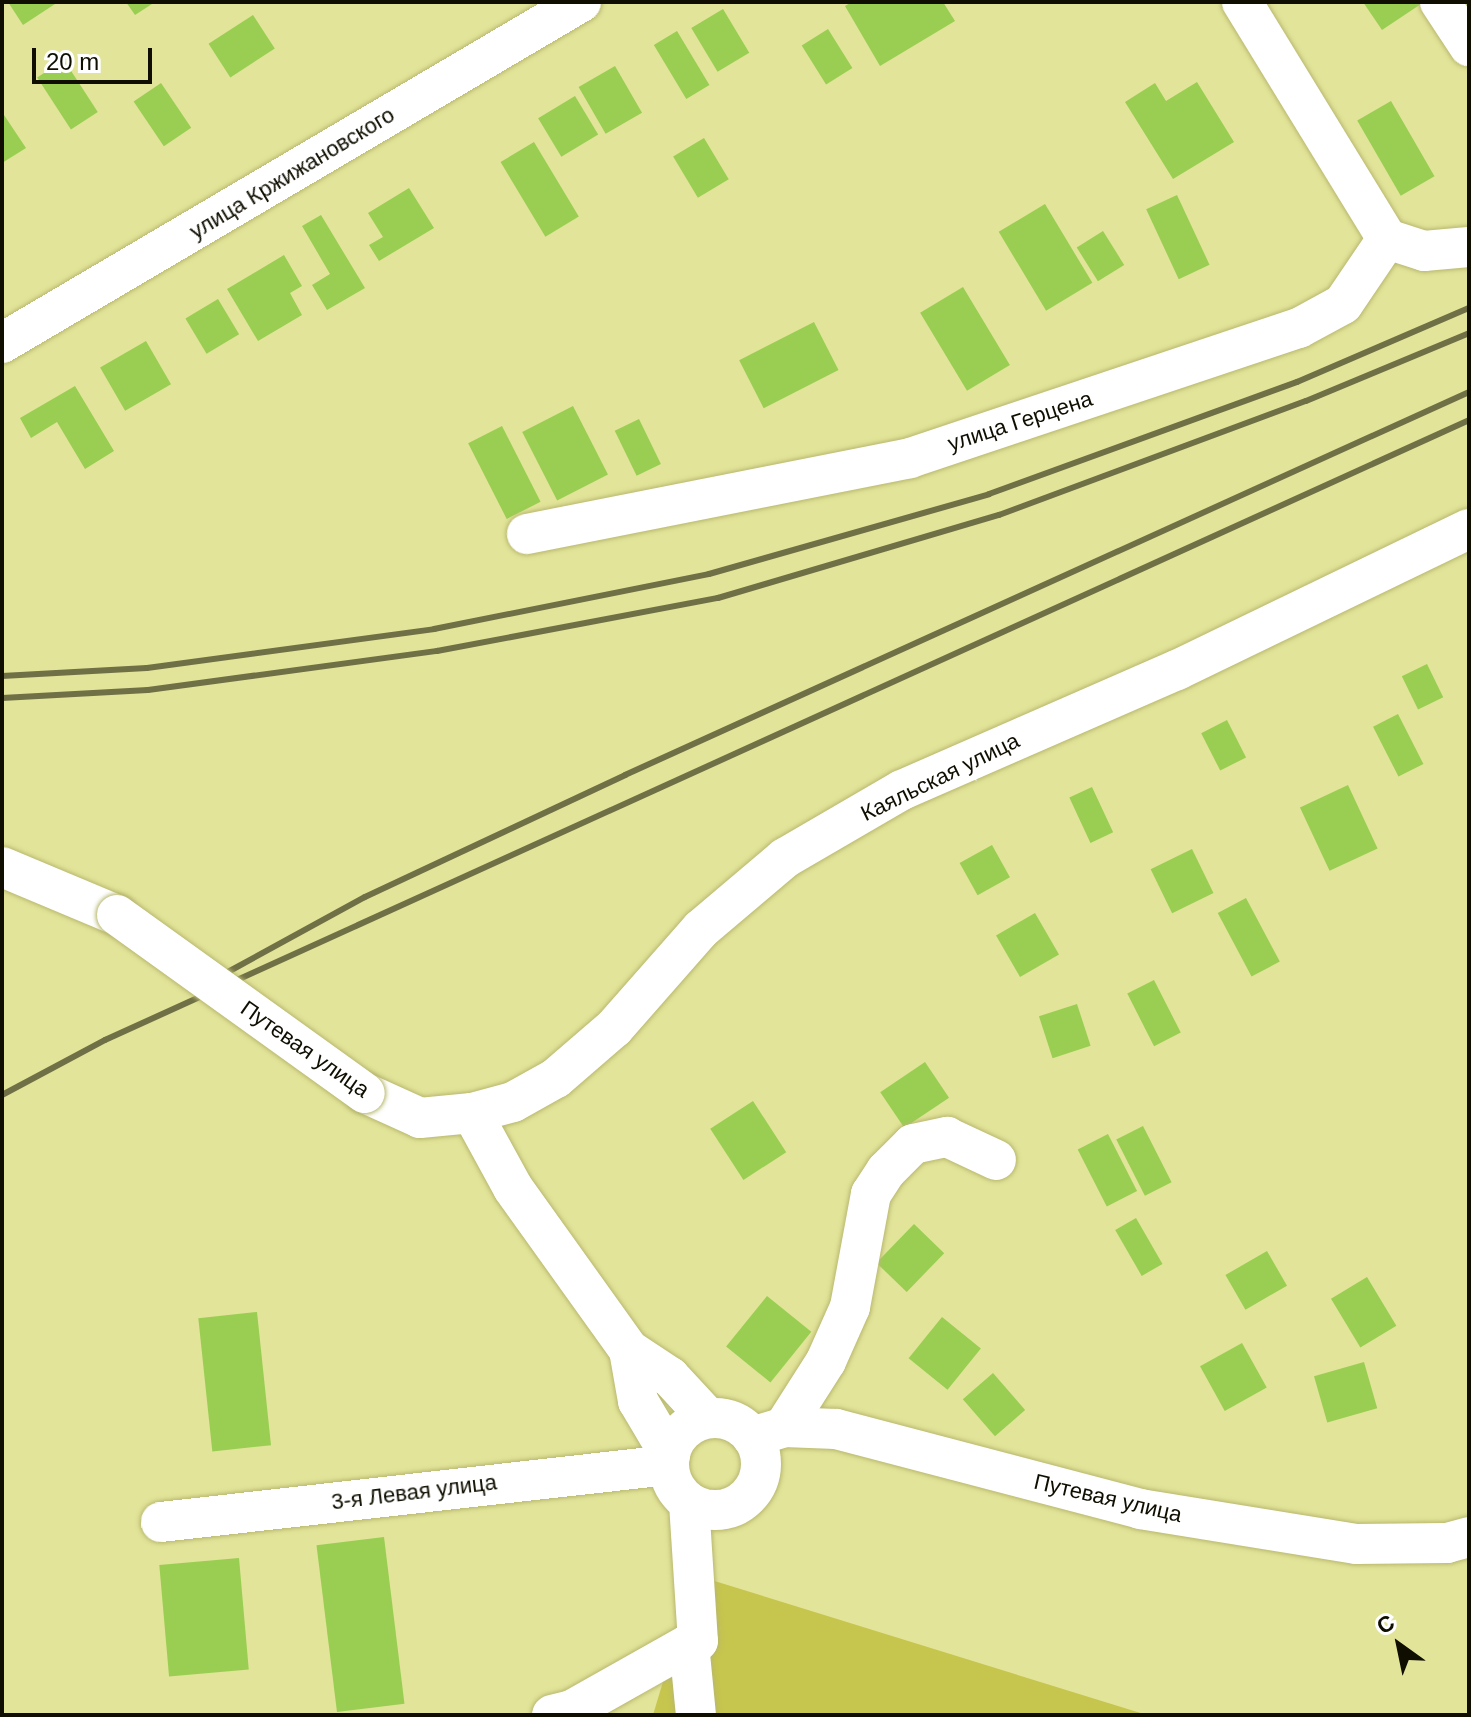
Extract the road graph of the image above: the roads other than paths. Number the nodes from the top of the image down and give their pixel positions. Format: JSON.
{"nodes":[{"id":1,"x":581,"y":2,"type":"edge"},
{"id":2,"x":1242,"y":2,"type":"edge"},
{"id":3,"x":1440,"y":2,"type":"edge"},
{"id":4,"x":1469,"y":46,"type":"edge"},
{"id":5,"x":1387,"y":239,"type":"junction"},
{"id":6,"x":1469,"y":247,"type":"edge"},
{"id":7,"x":2,"y":343,"type":"edge"},
{"id":8,"x":1469,"y":529,"type":"edge"},
{"id":9,"x":527,"y":534,"type":"dead end"},
{"id":10,"x":2,"y":867,"type":"edge"},
{"id":11,"x":472,"y":1113,"type":"junction"},
{"id":12,"x":996,"y":1160,"type":"dead end"},
{"id":13,"x":629,"y":1350,"type":"junction"},
{"id":14,"x":708,"y":1418,"type":"junction"},
{"id":15,"x":768,"y":1432,"type":"junction"},
{"id":16,"x":669,"y":1460,"type":"junction"},
{"id":17,"x":689,"y":1503,"type":"junction"},
{"id":18,"x":161,"y":1522,"type":"dead end"},
{"id":19,"x":1469,"y":1537,"type":"edge"},
{"id":20,"x":689,"y":1644,"type":"junction"},
{"id":21,"x":552,"y":1715,"type":"edge"},
{"id":22,"x":696,"y":1715,"type":"edge"}],
"edges":[{"from":1,"to":7,"type":"street","name":"улица Кржижановского"},
{"from":2,"to":5,"type":"street"},
{"from":3,"to":4,"type":"street"},
{"from":5,"to":6,"type":"street"},
{"from":5,"to":9,"type":"street","name":"улица Герцена"},
{"from":8,"to":11,"type":"street","name":"Каяльская улица"},
{"from":10,"to":11,"type":"street","name":"Путевая улица","bridge":true},
{"from":11,"to":13,"type":"street","name":"Путевая улица"},
{"from":12,"to":15,"type":"street"},
{"from":13,"to":14,"type":"street","name":"Путевая улица"},
{"from":13,"to":16,"type":"street","name":"Путевая улица"},
{"from":14,"to":15,"type":"street","name":"Путевая улица"},
{"from":14,"to":16,"type":"street"},
{"from":15,"to":17,"type":"street"},
{"from":15,"to":19,"type":"street","name":"Путевая улица"},
{"from":16,"to":17,"type":"street","name":"Путевая улица"},
{"from":16,"to":18,"type":"street","name":"3-я Левая улица"},
{"from":17,"to":20,"type":"street"},
{"from":20,"to":21,"type":"street"},
{"from":20,"to":22,"type":"street"}]}
